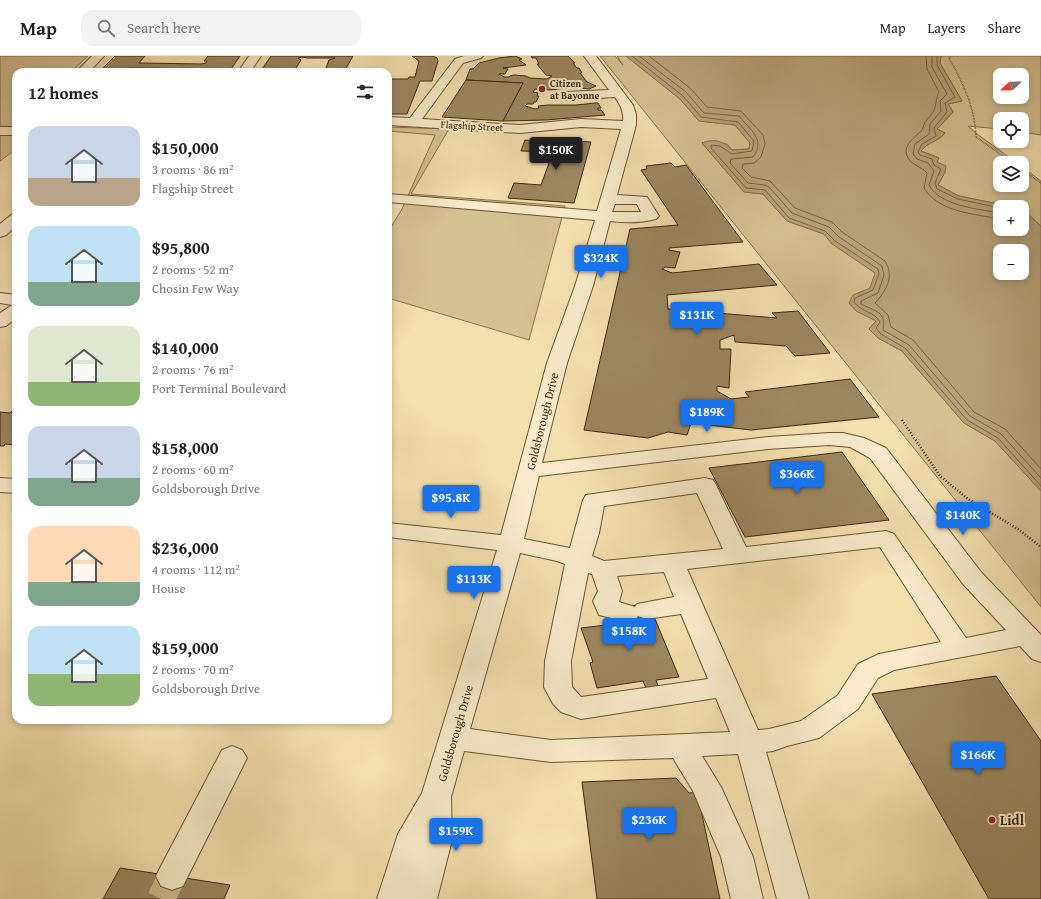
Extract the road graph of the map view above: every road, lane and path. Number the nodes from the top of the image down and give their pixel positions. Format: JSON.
{"nodes":[{"id":1,"x":98,"y":56,"type":"edge"},
{"id":2,"x":255,"y":56,"type":"edge"},
{"id":3,"x":477,"y":56,"type":"edge"},
{"id":4,"x":590,"y":56,"type":"edge"},
{"id":5,"x":950,"y":56,"type":"edge"},
{"id":6,"x":455,"y":59,"type":"edge"},
{"id":7,"x":86,"y":68,"type":"edge"},
{"id":8,"x":247,"y":68,"type":"edge"},
{"id":9,"x":618,"y":93,"type":"junction"},
{"id":10,"x":565,"y":96,"type":"dead end"},
{"id":11,"x":392,"y":121,"type":"edge"},
{"id":12,"x":416,"y":123,"type":"junction"},
{"id":13,"x":629,"y":125,"type":"junction"},
{"id":14,"x":0,"y":131,"type":"edge"},
{"id":15,"x":12,"y":131,"type":"edge"},
{"id":16,"x":1003,"y":156,"type":"edge"},
{"id":17,"x":1029,"y":175,"type":"edge"},
{"id":18,"x":1041,"y":183,"type":"edge"},
{"id":19,"x":392,"y":198,"type":"edge"},
{"id":20,"x":608,"y":199,"type":"junction"},
{"id":21,"x":603,"y":216,"type":"junction"},
{"id":22,"x":12,"y":222,"type":"edge"},
{"id":23,"x":0,"y":232,"type":"edge"},
{"id":24,"x":0,"y":298,"type":"edge"},
{"id":25,"x":12,"y":300,"type":"edge"},
{"id":26,"x":12,"y":312,"type":"edge"},
{"id":27,"x":0,"y":322,"type":"edge"},
{"id":28,"x":902,"y":420,"type":"dead end"},
{"id":29,"x":529,"y":471,"type":"junction"},
{"id":30,"x":0,"y":485,"type":"edge"},
{"id":31,"x":12,"y":486,"type":"edge"},
{"id":32,"x":392,"y":530,"type":"edge"},
{"id":33,"x":511,"y":544,"type":"junction"},
{"id":34,"x":1041,"y":546,"type":"edge"},
{"id":35,"x":738,"y":556,"type":"junction"},
{"id":36,"x":672,"y":563,"type":"junction"},
{"id":37,"x":590,"y":565,"type":"junction"},
{"id":38,"x":689,"y":604,"type":"junction"},
{"id":39,"x":1034,"y":644,"type":"edge"},
{"id":40,"x":959,"y":648,"type":"junction"},
{"id":41,"x":725,"y":687,"type":"junction"},
{"id":42,"x":454,"y":738,"type":"junction"},
{"id":43,"x":749,"y":742,"type":"junction"},
{"id":44,"x":681,"y":746,"type":"junction"},
{"id":45,"x":232,"y":758,"type":"dead end"},
{"id":46,"x":436,"y":797,"type":"junction"},
{"id":47,"x":172,"y":876,"type":"tunnel mouth"},
{"id":48,"x":393,"y":899,"type":"edge"},
{"id":49,"x":421,"y":899,"type":"edge"},
{"id":50,"x":747,"y":899,"type":"edge"},
{"id":51,"x":793,"y":899,"type":"edge"}],
"edges":[{"from":1,"to":7,"type":"street"},
{"from":2,"to":8,"type":"street"},
{"from":3,"to":6,"type":"street"},
{"from":4,"to":9,"type":"street","name":"Goldsborough Drive"},
{"from":5,"to":16,"type":"path"},
{"from":6,"to":12,"type":"street"},
{"from":9,"to":10,"type":"street"},
{"from":9,"to":13,"type":"street","name":"Goldsborough Drive"},
{"from":11,"to":12,"type":"street","name":"Flagship Street"},
{"from":12,"to":13,"type":"street","name":"Flagship Street"},
{"from":13,"to":20,"type":"street","name":"Goldsborough Drive"},
{"from":14,"to":15,"type":"street"},
{"from":17,"to":18,"type":"path"},
{"from":19,"to":21,"type":"street"},
{"from":20,"to":21,"type":"street","name":"Goldsborough Drive"},
{"from":20,"to":21,"type":"street"},
{"from":21,"to":29,"type":"street","name":"Goldsborough Drive"},
{"from":22,"to":23,"type":"street"},
{"from":24,"to":25,"type":"street"},
{"from":26,"to":27,"type":"street"},
{"from":28,"to":34,"type":"path"},
{"from":29,"to":33,"type":"street","name":"Goldsborough Drive"},
{"from":29,"to":39,"type":"street"},
{"from":30,"to":31,"type":"street"},
{"from":32,"to":33,"type":"street"},
{"from":33,"to":37,"type":"street"},
{"from":33,"to":42,"type":"street","name":"Goldsborough Drive"},
{"from":35,"to":36,"type":"street"},
{"from":35,"to":37,"type":"street"},
{"from":35,"to":40,"type":"street"},
{"from":36,"to":37,"type":"street"},
{"from":36,"to":38,"type":"street"},
{"from":37,"to":38,"type":"street"},
{"from":37,"to":41,"type":"street"},
{"from":38,"to":41,"type":"street"},
{"from":39,"to":40,"type":"street"},
{"from":40,"to":43,"type":"street"},
{"from":41,"to":43,"type":"street"},
{"from":42,"to":44,"type":"street"},
{"from":42,"to":46,"type":"street","name":"Goldsborough Drive"},
{"from":43,"to":44,"type":"street"},
{"from":43,"to":51,"type":"street"},
{"from":44,"to":50,"type":"street"},
{"from":45,"to":47,"type":"street"},
{"from":46,"to":48,"type":"street","name":"Goldsborough Drive"},
{"from":46,"to":49,"type":"street","name":"Goldsborough Drive"}]}
